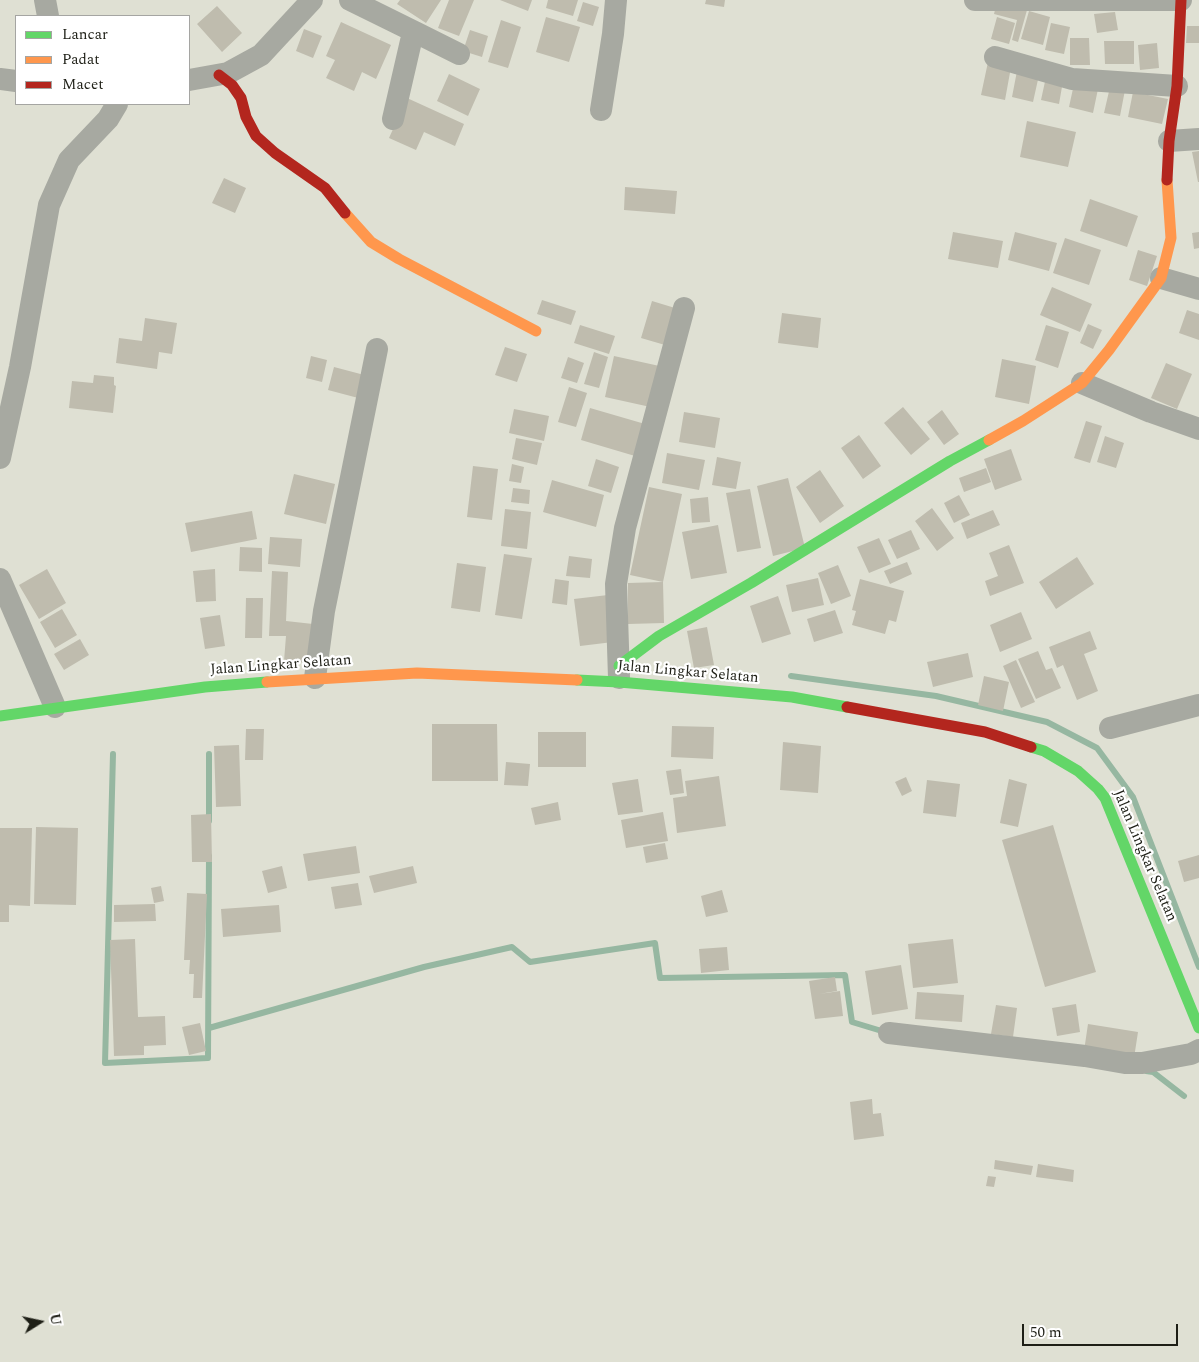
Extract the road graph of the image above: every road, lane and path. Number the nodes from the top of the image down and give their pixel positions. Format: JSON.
{"nodes":[{"id":1,"x":45,"y":0,"type":"edge"},
{"id":2,"x":312,"y":0,"type":"edge"},
{"id":3,"x":350,"y":0,"type":"edge"},
{"id":4,"x":616,"y":0,"type":"edge"},
{"id":5,"x":975,"y":0,"type":"edge"},
{"id":6,"x":1181,"y":0,"type":"edge"},
{"id":7,"x":48,"y":15,"type":"edge"},
{"id":8,"x":415,"y":32,"type":"junction"},
{"id":9,"x":459,"y":54,"type":"dead end"},
{"id":10,"x":994,"y":56,"type":"dead end"},
{"id":11,"x":219,"y":75,"type":"junction"},
{"id":12,"x":0,"y":79,"type":"edge"},
{"id":13,"x":190,"y":80,"type":"edge"},
{"id":14,"x":15,"y":81,"type":"edge"},
{"id":15,"x":1177,"y":86,"type":"junction"},
{"id":16,"x":115,"y":105,"type":"edge"},
{"id":17,"x":601,"y":110,"type":"dead end"},
{"id":18,"x":393,"y":119,"type":"dead end"},
{"id":19,"x":1199,"y":139,"type":"edge"},
{"id":20,"x":1169,"y":141,"type":"junction"},
{"id":21,"x":1161,"y":278,"type":"junction"},
{"id":22,"x":1199,"y":289,"type":"edge"},
{"id":23,"x":684,"y":308,"type":"dead end"},
{"id":24,"x":536,"y":331,"type":"dead end"},
{"id":25,"x":377,"y":349,"type":"dead end"},
{"id":26,"x":1082,"y":383,"type":"junction"},
{"id":27,"x":1199,"y":430,"type":"edge"},
{"id":28,"x":0,"y":458,"type":"edge"},
{"id":29,"x":0,"y":579,"type":"edge"},
{"id":30,"x":619,"y":674,"type":"junction"},
{"id":31,"x":315,"y":678,"type":"junction"},
{"id":32,"x":1199,"y":705,"type":"edge"},
{"id":33,"x":55,"y":707,"type":"junction"},
{"id":34,"x":0,"y":716,"type":"edge"},
{"id":35,"x":1110,"y":728,"type":"dead end"},
{"id":36,"x":1199,"y":1028,"type":"edge"},
{"id":37,"x":890,"y":1033,"type":"dead end"},
{"id":38,"x":1199,"y":1050,"type":"edge"}],
"edges":[{"from":1,"to":7,"type":"street"},
{"from":2,"to":11,"type":"street"},
{"from":3,"to":8,"type":"street"},
{"from":4,"to":17,"type":"street"},
{"from":5,"to":6,"type":"street"},
{"from":6,"to":15,"type":"main road"},
{"from":8,"to":9,"type":"street"},
{"from":8,"to":18,"type":"street"},
{"from":10,"to":15,"type":"street"},
{"from":11,"to":13,"type":"street"},
{"from":11,"to":24,"type":"main road"},
{"from":12,"to":14,"type":"street"},
{"from":15,"to":20,"type":"main road"},
{"from":16,"to":28,"type":"street"},
{"from":19,"to":20,"type":"street"},
{"from":20,"to":21,"type":"main road"},
{"from":21,"to":22,"type":"street"},
{"from":21,"to":26,"type":"main road"},
{"from":23,"to":30,"type":"street"},
{"from":25,"to":31,"type":"street"},
{"from":26,"to":27,"type":"street"},
{"from":26,"to":30,"type":"main road"},
{"from":29,"to":33,"type":"street"},
{"from":30,"to":31,"type":"main road","name":"Jalan Lingkar Selatan"},
{"from":30,"to":36,"type":"main road","name":"Jalan Lingkar Selatan"},
{"from":31,"to":33,"type":"main road","name":"Jalan Lingkar Selatan"},
{"from":32,"to":35,"type":"street"},
{"from":33,"to":34,"type":"main road","name":"Jalan Lingkar Selatan"},
{"from":37,"to":38,"type":"street"}]}
